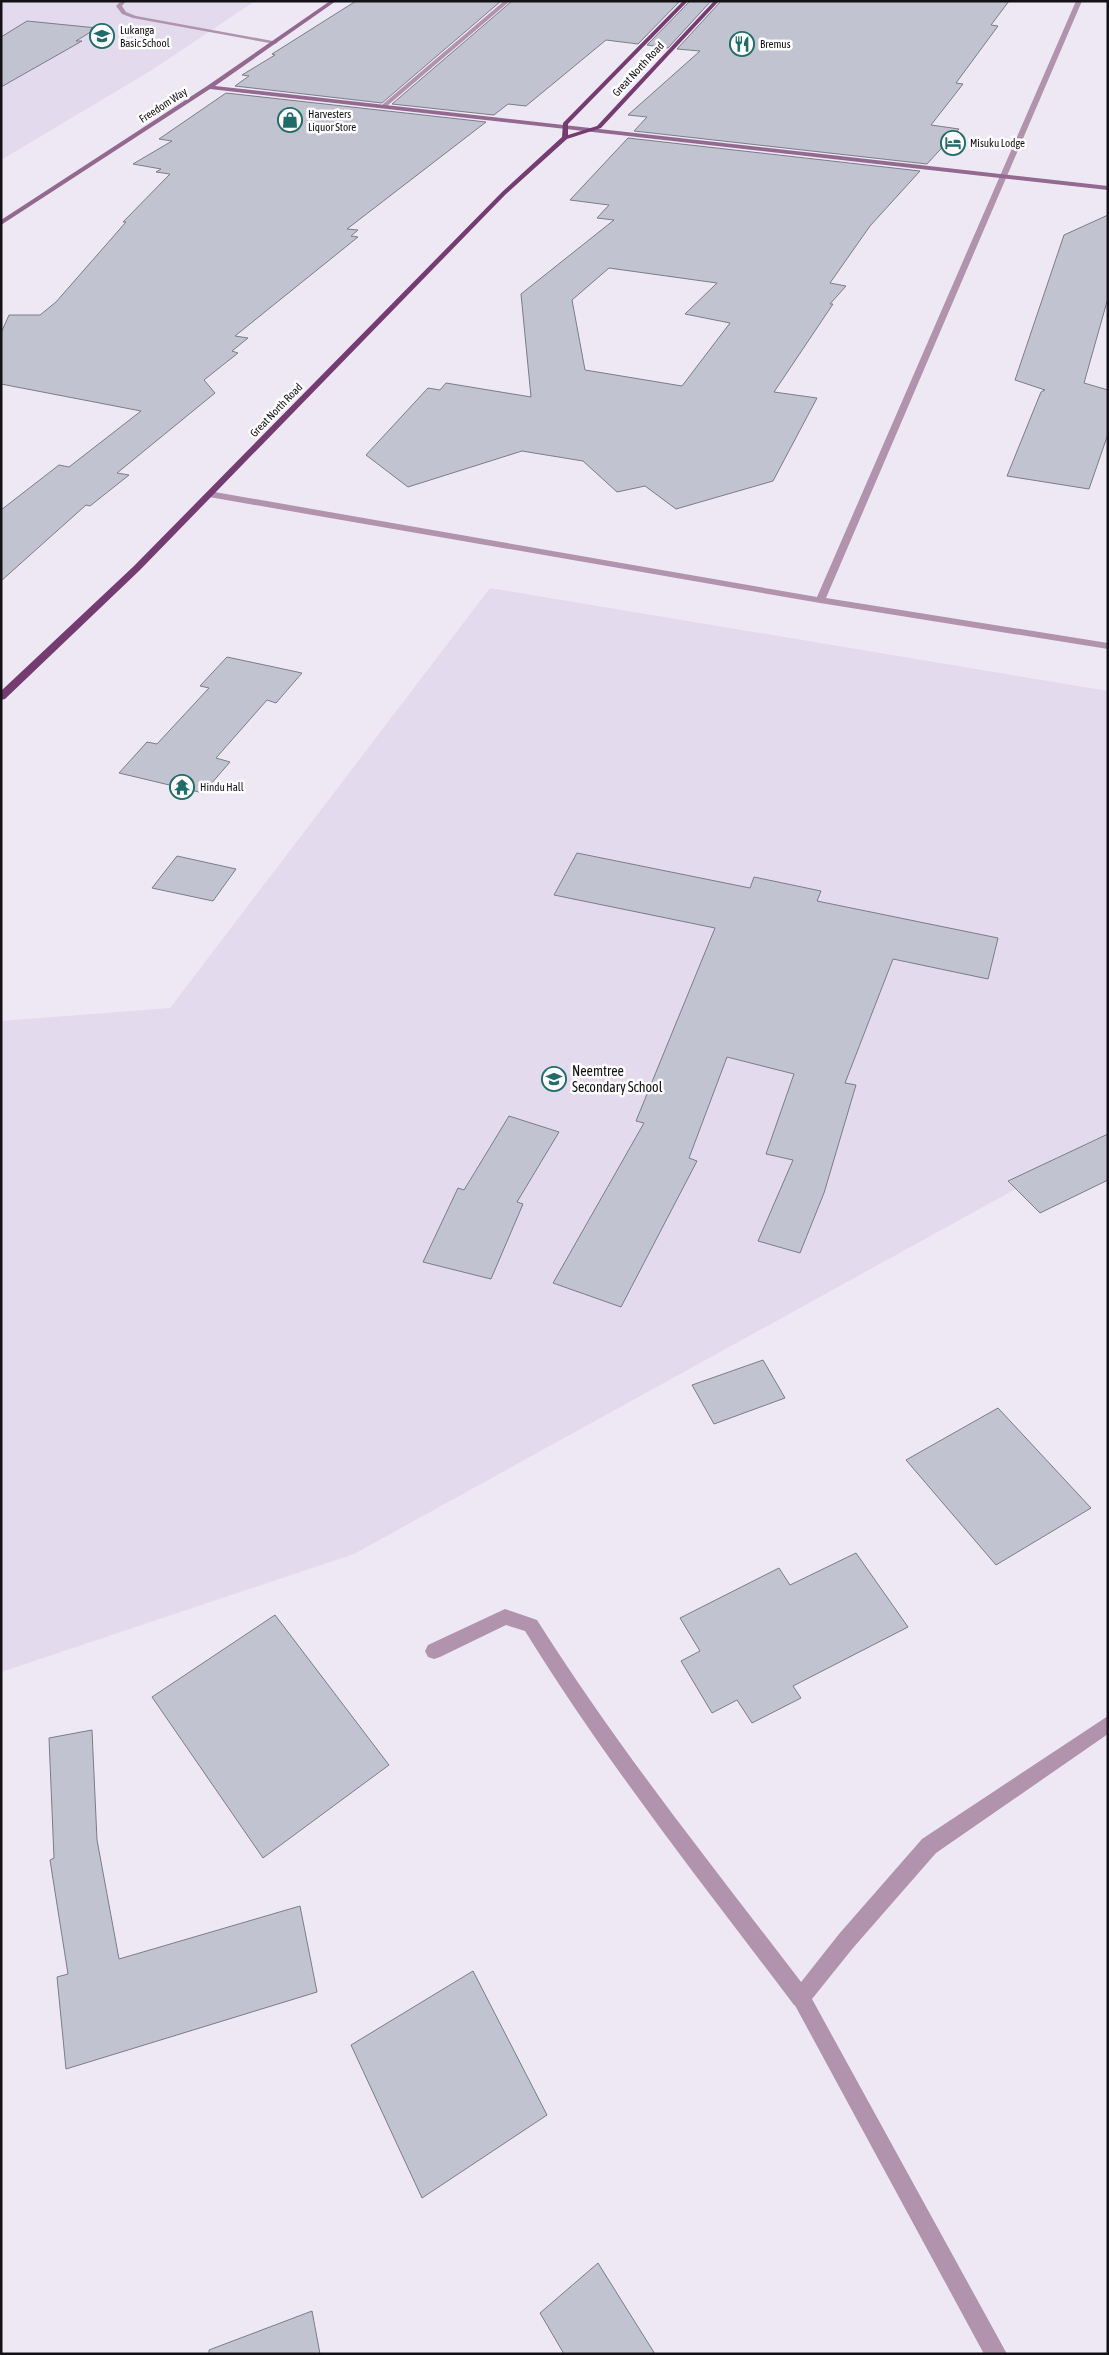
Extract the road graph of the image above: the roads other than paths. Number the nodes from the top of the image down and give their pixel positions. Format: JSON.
{"nodes":[{"id":1,"x":124,"y":1,"type":"edge"},
{"id":2,"x":334,"y":1,"type":"edge"},
{"id":3,"x":508,"y":1,"type":"edge"},
{"id":4,"x":686,"y":1,"type":"edge"},
{"id":5,"x":717,"y":1,"type":"edge"},
{"id":6,"x":1079,"y":1,"type":"edge"},
{"id":7,"x":275,"y":42,"type":"junction"},
{"id":8,"x":209,"y":87,"type":"junction"},
{"id":9,"x":385,"y":105,"type":"junction"},
{"id":10,"x":564,"y":126,"type":"junction"},
{"id":11,"x":596,"y":129,"type":"junction"},
{"id":12,"x":565,"y":138,"type":"junction"},
{"id":13,"x":1003,"y":176,"type":"junction"},
{"id":14,"x":1108,"y":188,"type":"edge"},
{"id":15,"x":1,"y":223,"type":"edge"},
{"id":16,"x":209,"y":494,"type":"junction"},
{"id":17,"x":820,"y":600,"type":"junction"},
{"id":18,"x":1108,"y":646,"type":"edge"},
{"id":19,"x":1,"y":697,"type":"edge"},
{"id":20,"x":434,"y":1651,"type":"dead end"},
{"id":21,"x":1108,"y":1724,"type":"edge"},
{"id":22,"x":801,"y":1998,"type":"junction"},
{"id":23,"x":996,"y":2354,"type":"edge"}],
"edges":[{"from":1,"to":7,"type":"lane"},
{"from":2,"to":7,"type":"main road","name":"Freedom Way"},
{"from":3,"to":9,"type":"street"},
{"from":4,"to":10,"type":"highway","name":"Great North Road"},
{"from":5,"to":11,"type":"highway","name":"Great North Road"},
{"from":6,"to":13,"type":"street"},
{"from":7,"to":8,"type":"main road","name":"Freedom Way"},
{"from":8,"to":9,"type":"main road"},
{"from":8,"to":15,"type":"main road","name":"Freedom Way"},
{"from":9,"to":10,"type":"main road"},
{"from":10,"to":11,"type":"main road"},
{"from":10,"to":12,"type":"highway"},
{"from":11,"to":12,"type":"highway","name":"Great North Road"},
{"from":11,"to":13,"type":"main road"},
{"from":12,"to":16,"type":"highway","name":"Great North Road"},
{"from":13,"to":14,"type":"main road"},
{"from":13,"to":17,"type":"street"},
{"from":16,"to":17,"type":"street"},
{"from":16,"to":19,"type":"highway","name":"Great North Road"},
{"from":17,"to":18,"type":"street"},
{"from":20,"to":22,"type":"street"},
{"from":21,"to":22,"type":"street"},
{"from":22,"to":23,"type":"street"}]}
